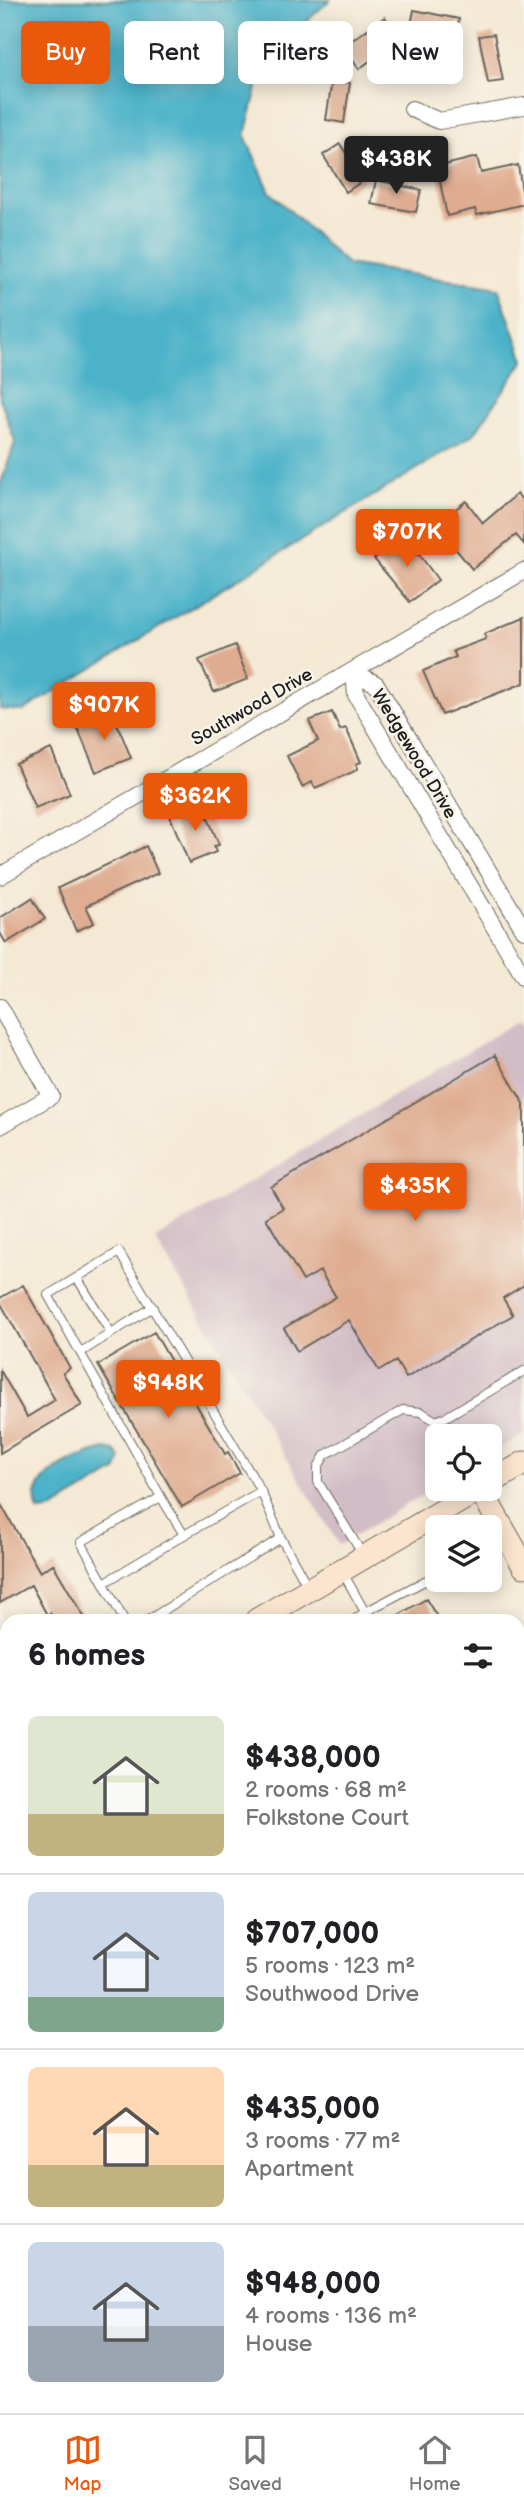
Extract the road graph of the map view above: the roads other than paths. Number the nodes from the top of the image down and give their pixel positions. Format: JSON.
{"nodes":[{"id":1,"x":524,"y":106,"type":"edge"},
{"id":2,"x":412,"y":109,"type":"dead end"},
{"id":3,"x":524,"y":571,"type":"edge"},
{"id":4,"x":354,"y":672,"type":"junction"},
{"id":5,"x":0,"y":876,"type":"edge"},
{"id":6,"x":524,"y":930,"type":"edge"},
{"id":7,"x":524,"y":977,"type":"edge"},
{"id":8,"x":0,"y":1007,"type":"edge"},
{"id":9,"x":0,"y":1126,"type":"edge"},
{"id":10,"x":77,"y":1278,"type":"junction"},
{"id":11,"x":153,"y":1307,"type":"junction"},
{"id":12,"x":111,"y":1334,"type":"junction"},
{"id":13,"x":81,"y":1352,"type":"junction"},
{"id":14,"x":524,"y":1371,"type":"edge"},
{"id":15,"x":524,"y":1463,"type":"edge"},
{"id":16,"x":502,"y":1476,"type":"edge"},
{"id":17,"x":261,"y":1491,"type":"junction"},
{"id":18,"x":161,"y":1497,"type":"junction"},
{"id":19,"x":460,"y":1501,"type":"edge"},
{"id":20,"x":487,"y":1501,"type":"edge"},
{"id":21,"x":184,"y":1535,"type":"junction"},
{"id":22,"x":281,"y":1538,"type":"junction"},
{"id":23,"x":364,"y":1557,"type":"junction"},
{"id":24,"x":524,"y":1566,"type":"edge"},
{"id":25,"x":342,"y":1570,"type":"junction"},
{"id":26,"x":425,"y":1581,"type":"edge"},
{"id":27,"x":104,"y":1583,"type":"junction"},
{"id":28,"x":309,"y":1590,"type":"junction"},
{"id":29,"x":365,"y":1612,"type":"junction"},
{"id":30,"x":121,"y":1614,"type":"edge"},
{"id":31,"x":158,"y":1614,"type":"edge"},
{"id":32,"x":267,"y":1614,"type":"edge"},
{"id":33,"x":362,"y":1614,"type":"edge"}],
"edges":[{"from":1,"to":2,"type":"street"},
{"from":3,"to":4,"type":"street","name":"Southwood Drive"},
{"from":4,"to":5,"type":"street","name":"Southwood Drive"},
{"from":4,"to":6,"type":"street","name":"Wedgewood Drive"},
{"from":4,"to":7,"type":"street","name":"Wedgewood Drive"},
{"from":8,"to":9,"type":"street"},
{"from":10,"to":11,"type":"lane"},
{"from":10,"to":12,"type":"lane"},
{"from":10,"to":13,"type":"lane"},
{"from":11,"to":12,"type":"lane"},
{"from":11,"to":17,"type":"lane"},
{"from":12,"to":13,"type":"lane"},
{"from":13,"to":18,"type":"lane"},
{"from":14,"to":23,"type":"lane"},
{"from":15,"to":16,"type":"street"},
{"from":17,"to":21,"type":"lane"},
{"from":17,"to":22,"type":"lane"},
{"from":18,"to":21,"type":"lane"},
{"from":18,"to":27,"type":"lane"},
{"from":19,"to":23,"type":"street"},
{"from":20,"to":24,"type":"street"},
{"from":21,"to":27,"type":"lane"},
{"from":22,"to":28,"type":"lane"},
{"from":22,"to":31,"type":"lane"},
{"from":23,"to":25,"type":"street"},
{"from":25,"to":28,"type":"street"},
{"from":25,"to":29,"type":"lane"},
{"from":26,"to":29,"type":"lane"},
{"from":27,"to":30,"type":"lane"},
{"from":28,"to":32,"type":"street"},
{"from":29,"to":33,"type":"lane"}]}
